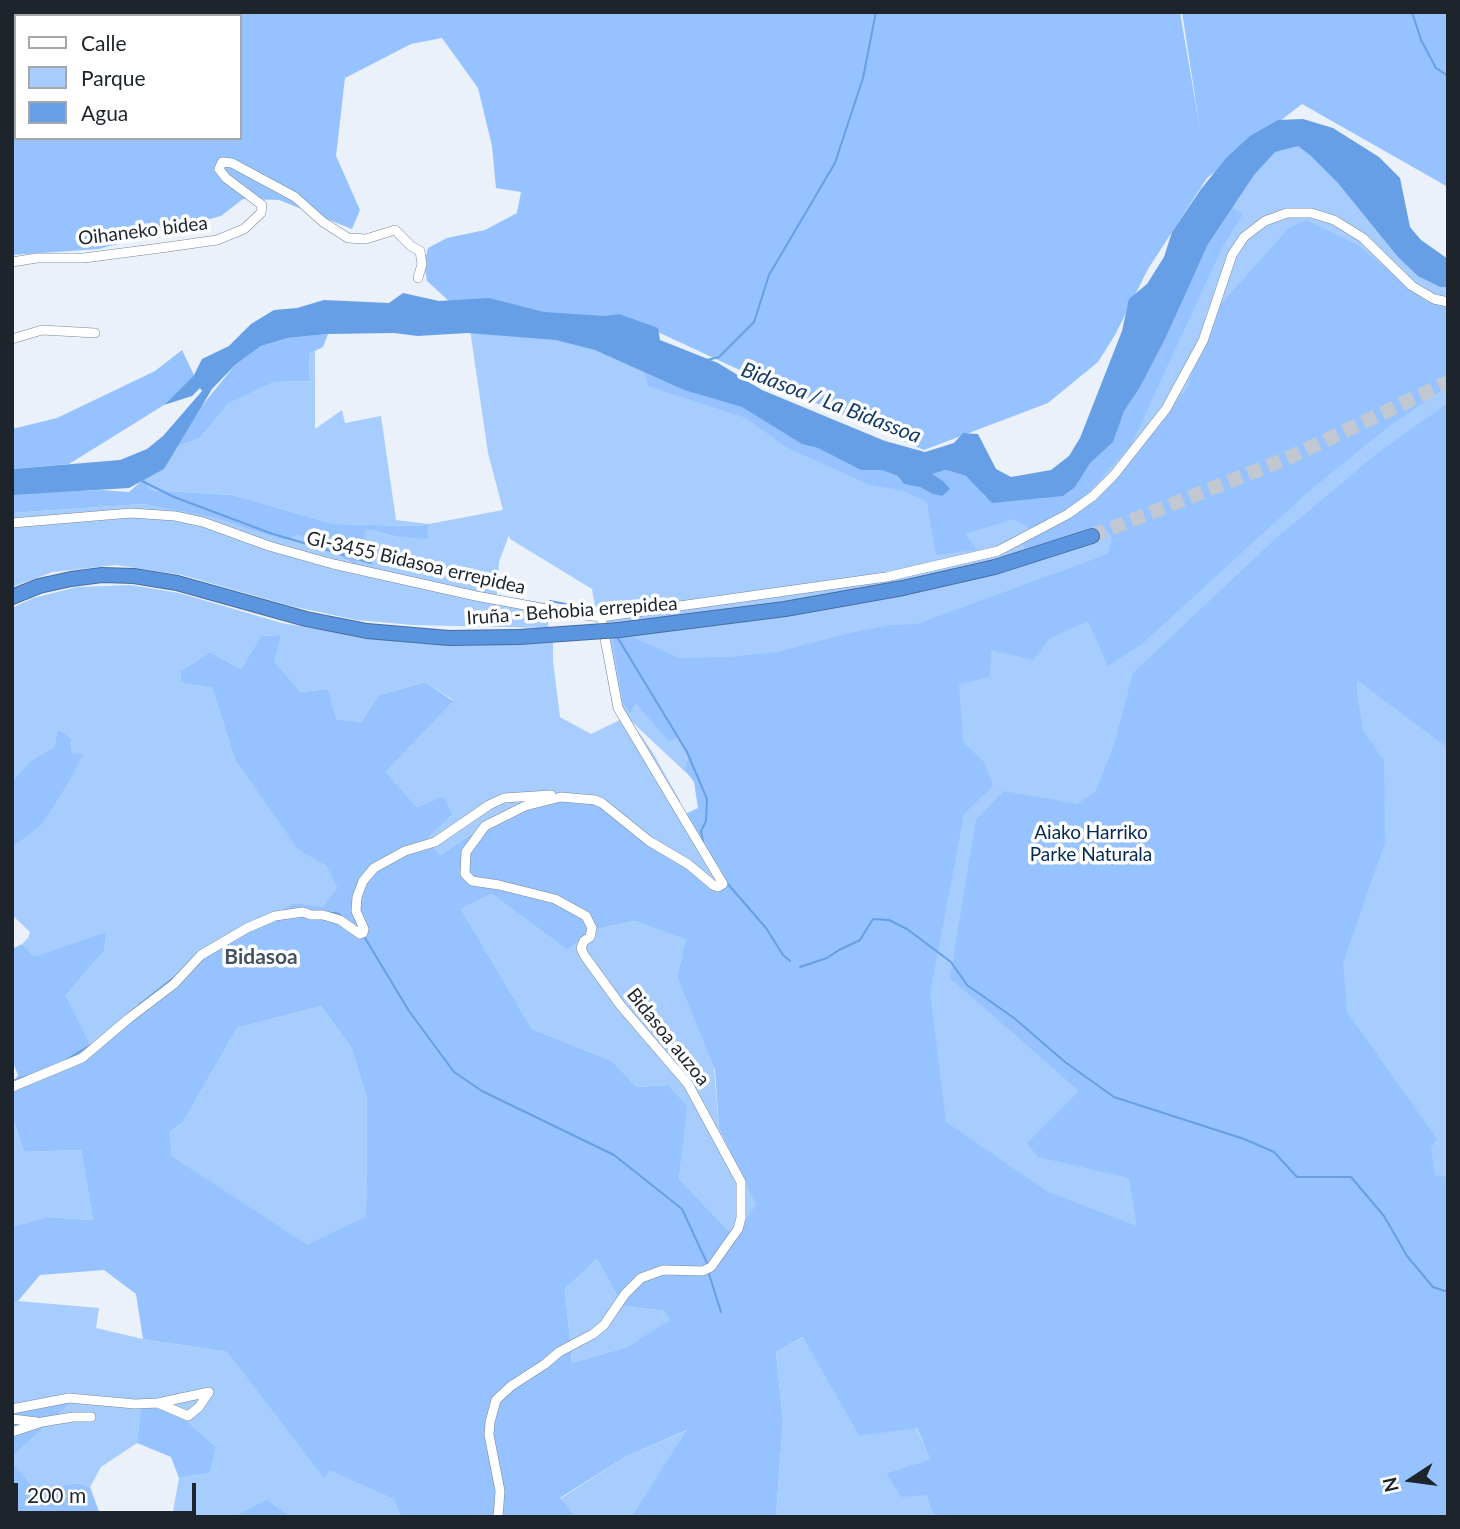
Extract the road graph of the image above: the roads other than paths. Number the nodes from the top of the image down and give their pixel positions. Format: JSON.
{"nodes":[{"id":1,"x":12,"y":262,"type":"edge"},
{"id":2,"x":418,"y":278,"type":"dead end"},
{"id":3,"x":1448,"y":302,"type":"edge"},
{"id":4,"x":95,"y":333,"type":"dead end"},
{"id":5,"x":12,"y":339,"type":"edge"},
{"id":6,"x":12,"y":523,"type":"edge"},
{"id":7,"x":1092,"y":536,"type":"tunnel mouth"},
{"id":8,"x":12,"y":597,"type":"edge"},
{"id":9,"x":601,"y":617,"type":"junction"},
{"id":10,"x":561,"y":797,"type":"junction"},
{"id":11,"x":12,"y":1087,"type":"edge"},
{"id":12,"x":158,"y":1403,"type":"junction"},
{"id":13,"x":12,"y":1409,"type":"edge"},
{"id":14,"x":91,"y":1418,"type":"dead end"},
{"id":15,"x":12,"y":1419,"type":"edge"},
{"id":16,"x":43,"y":1422,"type":"junction"},
{"id":17,"x":12,"y":1433,"type":"edge"},
{"id":18,"x":498,"y":1517,"type":"edge"}],
"edges":[{"from":1,"to":2,"type":"street","name":"Oihaneko bidea"},
{"from":3,"to":9,"type":"street","name":"GI-3455 Bidasoa errepidea"},
{"from":4,"to":5,"type":"street"},
{"from":6,"to":9,"type":"street","name":"GI-3455 Bidasoa errepidea"},
{"from":7,"to":8,"type":"highway","name":"Iruña - Behobia errepidea","bridge":true},
{"from":9,"to":10,"type":"street","name":"Bidasoa auzoa"},
{"from":10,"to":11,"type":"street","name":"Bidasoa auzoa"},
{"from":10,"to":18,"type":"street","name":"Bidasoa auzoa"},
{"from":12,"to":12,"type":"street"},
{"from":12,"to":13,"type":"street"},
{"from":14,"to":16,"type":"street"},
{"from":15,"to":16,"type":"street"},
{"from":16,"to":17,"type":"street"}]}
